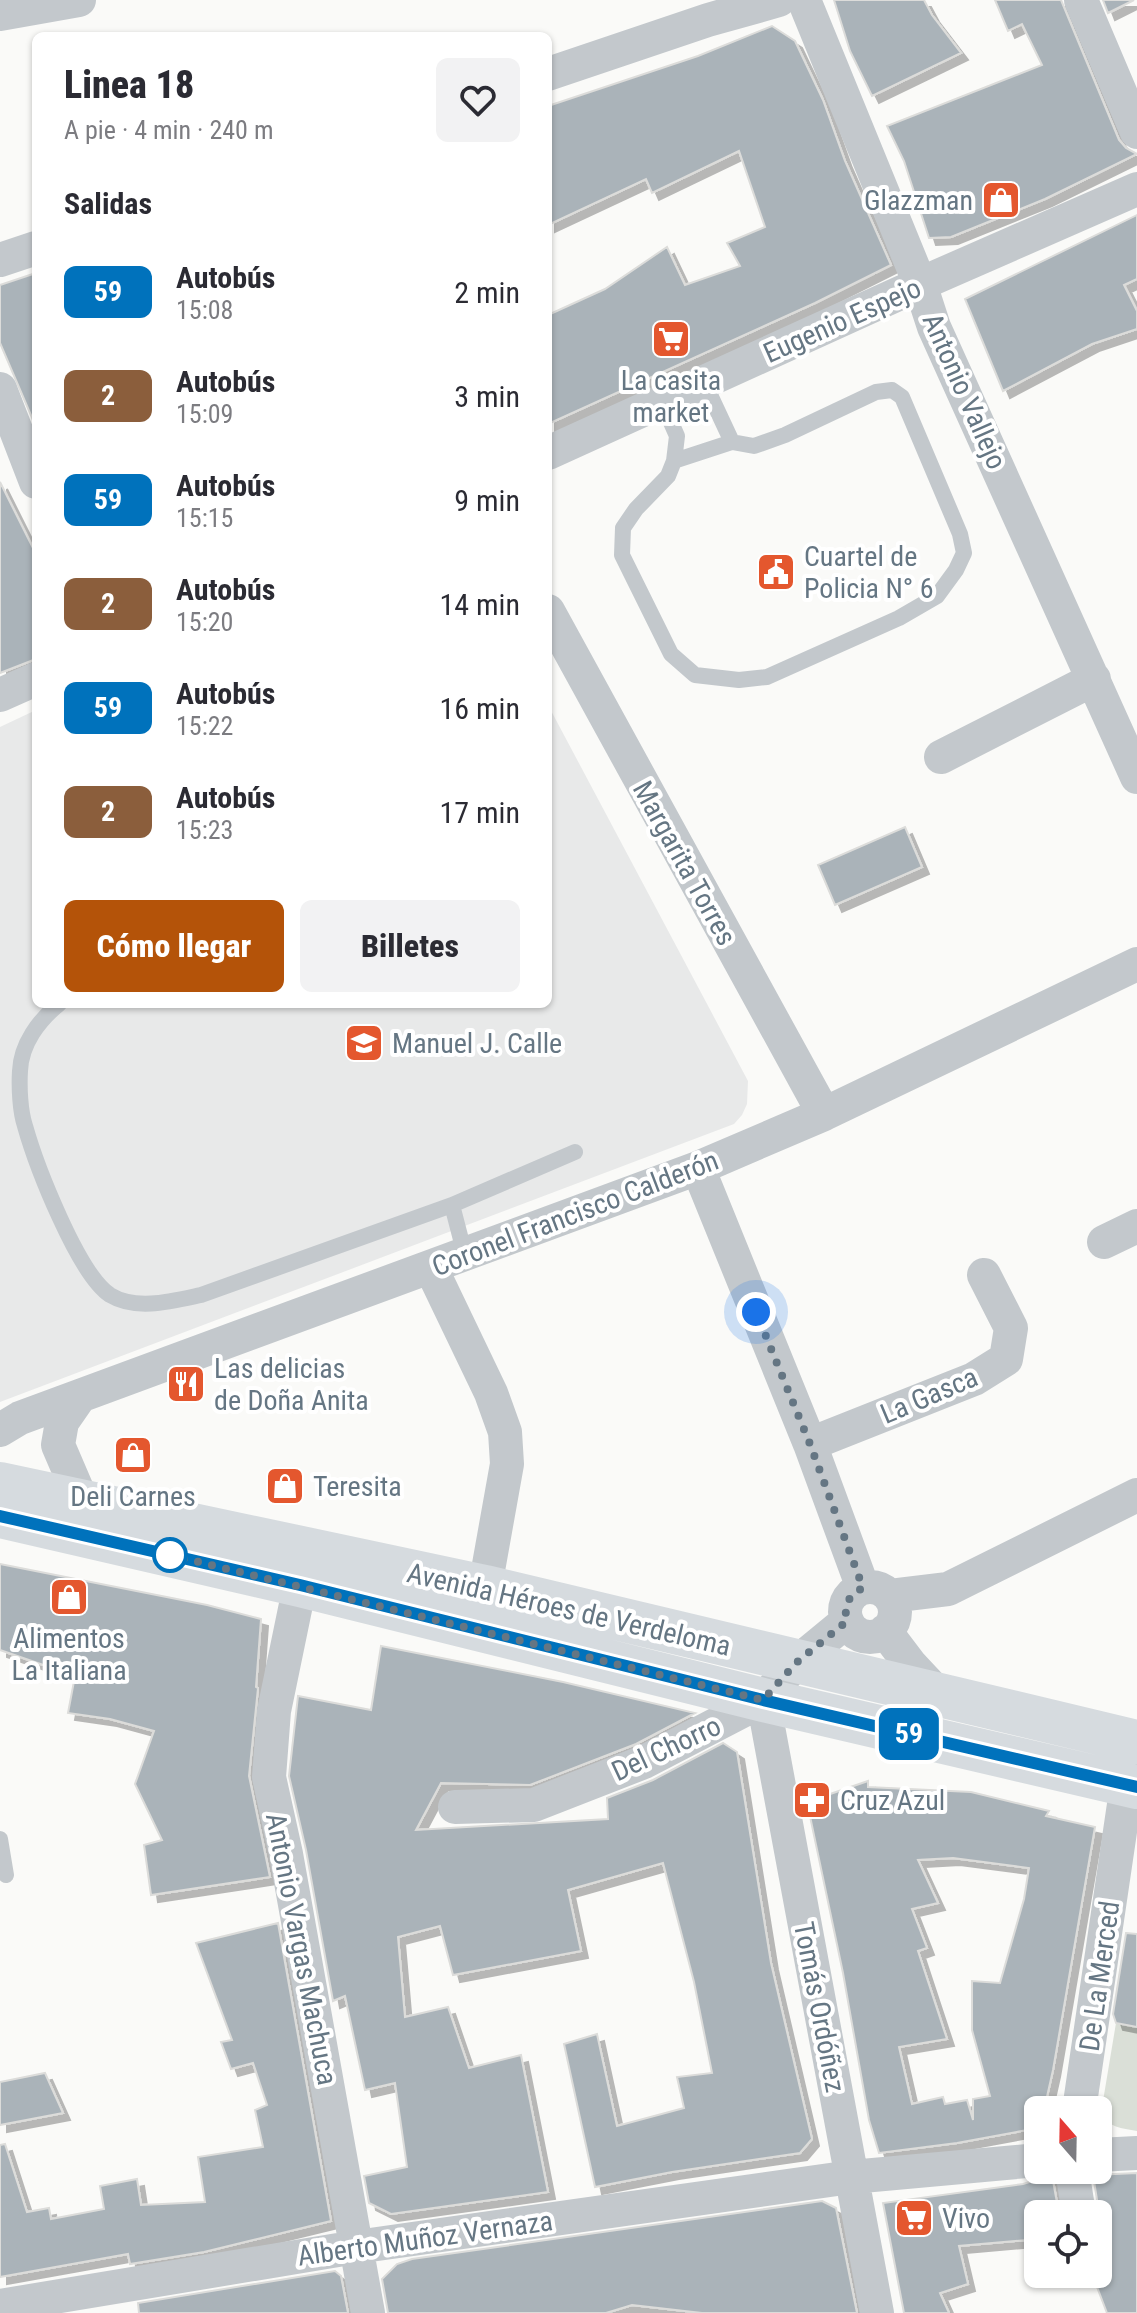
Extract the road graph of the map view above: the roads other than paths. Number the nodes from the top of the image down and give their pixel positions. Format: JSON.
{"nodes":[{"id":1,"x":79,"y":0,"type":"edge"},
{"id":2,"x":779,"y":0,"type":"edge"},
{"id":3,"x":804,"y":0,"type":"edge"},
{"id":4,"x":1081,"y":0,"type":"edge"},
{"id":5,"x":0,"y":14,"type":"edge"},
{"id":6,"x":552,"y":73,"type":"edge"},
{"id":7,"x":1137,"y":132,"type":"edge"},
{"id":8,"x":1137,"y":189,"type":"edge"},
{"id":9,"x":32,"y":249,"type":"edge"},
{"id":10,"x":0,"y":260,"type":"edge"},
{"id":11,"x":920,"y":284,"type":"junction"},
{"id":12,"x":704,"y":382,"type":"junction"},
{"id":13,"x":0,"y":389,"type":"edge"},
{"id":14,"x":662,"y":402,"type":"junction"},
{"id":15,"x":732,"y":442,"type":"junction"},
{"id":16,"x":552,"y":451,"type":"edge"},
{"id":17,"x":674,"y":461,"type":"junction"},
{"id":18,"x":32,"y":472,"type":"edge"},
{"id":19,"x":552,"y":618,"type":"edge"},
{"id":20,"x":1094,"y":679,"type":"junction"},
{"id":21,"x":32,"y":681,"type":"edge"},
{"id":22,"x":0,"y":695,"type":"edge"},
{"id":23,"x":941,"y":757,"type":"dead end"},
{"id":24,"x":1137,"y":777,"type":"edge"},
{"id":25,"x":1137,"y":964,"type":"edge"},
{"id":26,"x":54,"y":1008,"type":"edge"},
{"id":27,"x":824,"y":1114,"type":"junction"},
{"id":28,"x":575,"y":1152,"type":"dead end"},
{"id":29,"x":698,"y":1168,"type":"junction"},
{"id":30,"x":452,"y":1205,"type":"junction"},
{"id":31,"x":1137,"y":1226,"type":"edge"},
{"id":32,"x":1104,"y":1242,"type":"dead end"},
{"id":33,"x":465,"y":1255,"type":"junction"},
{"id":34,"x":431,"y":1268,"type":"junction"},
{"id":35,"x":984,"y":1275,"type":"dead end"},
{"id":36,"x":80,"y":1396,"type":"junction"},
{"id":37,"x":0,"y":1430,"type":"edge"},
{"id":38,"x":810,"y":1444,"type":"junction"},
{"id":39,"x":0,"y":1484,"type":"edge"},
{"id":40,"x":1137,"y":1495,"type":"edge"},
{"id":41,"x":82,"y":1501,"type":"junction"},
{"id":42,"x":0,"y":1516,"type":"edge"},
{"id":43,"x":300,"y":1585,"type":"junction"},
{"id":44,"x":485,"y":1587,"type":"junction"},
{"id":45,"x":876,"y":1592,"type":"junction"},
{"id":46,"x":847,"y":1621,"type":"junction"},
{"id":47,"x":885,"y":1631,"type":"junction"},
{"id":48,"x":796,"y":1663,"type":"junction"},
{"id":49,"x":939,"y":1695,"type":"junction"},
{"id":50,"x":763,"y":1700,"type":"junction"},
{"id":51,"x":1134,"y":1765,"type":"edge"},
{"id":52,"x":455,"y":1807,"type":"dead end"},
{"id":53,"x":0,"y":1839,"type":"edge"},
{"id":54,"x":6,"y":1875,"type":"dead end"},
{"id":55,"x":1081,"y":2096,"type":"edge"},
{"id":56,"x":1137,"y":2153,"type":"edge"},
{"id":57,"x":1112,"y":2154,"type":"edge"},
{"id":58,"x":1024,"y":2161,"type":"edge"},
{"id":59,"x":851,"y":2177,"type":"junction"},
{"id":60,"x":356,"y":2247,"type":"junction"},
{"id":61,"x":0,"y":2306,"type":"edge"},
{"id":62,"x":368,"y":2313,"type":"edge"},
{"id":63,"x":877,"y":2313,"type":"edge"}],
"edges":[{"from":1,"to":5,"type":"street"},
{"from":2,"to":6,"type":"street"},
{"from":3,"to":11,"type":"street","name":"Antonio Vallejo"},
{"from":4,"to":7,"type":"street"},
{"from":8,"to":11,"type":"street","name":"Eugenio Espejo"},
{"from":9,"to":10,"type":"street"},
{"from":11,"to":12,"type":"street","name":"Eugenio Espejo"},
{"from":11,"to":20,"type":"street","name":"Antonio Vallejo"},
{"from":12,"to":14,"type":"street","name":"Eugenio Espejo"},
{"from":12,"to":15,"type":"lane"},
{"from":13,"to":18,"type":"street"},
{"from":14,"to":16,"type":"street","name":"Eugenio Espejo"},
{"from":14,"to":17,"type":"lane"},
{"from":15,"to":17,"type":"lane"},
{"from":15,"to":17,"type":"lane"},
{"from":19,"to":27,"type":"street","name":"Margarita Torres"},
{"from":20,"to":23,"type":"street"},
{"from":20,"to":24,"type":"street","name":"Antonio Vallejo"},
{"from":21,"to":22,"type":"street"},
{"from":25,"to":27,"type":"street","name":"Coronel Francisco Calderón"},
{"from":26,"to":30,"type":"lane"},
{"from":27,"to":29,"type":"street","name":"Coronel Francisco Calderón"},
{"from":28,"to":30,"type":"lane"},
{"from":29,"to":33,"type":"street","name":"Coronel Francisco Calderón"},
{"from":29,"to":38,"type":"street"},
{"from":30,"to":33,"type":"lane"},
{"from":31,"to":32,"type":"street"},
{"from":33,"to":34,"type":"street","name":"Coronel Francisco Calderón"},
{"from":34,"to":36,"type":"street","name":"Coronel Francisco Calderón"},
{"from":34,"to":44,"type":"street"},
{"from":35,"to":38,"type":"street","name":"La Gasca"},
{"from":36,"to":37,"type":"street","name":"Coronel Francisco Calderón"},
{"from":36,"to":41,"type":"street"},
{"from":38,"to":45,"type":"street"},
{"from":39,"to":41,"type":"main road","name":"Avenida Héroes de Verdeloma"},
{"from":40,"to":45,"type":"street"},
{"from":41,"to":44,"type":"main road","name":"Avenida Héroes de Verdeloma"},
{"from":42,"to":43,"type":"main road","name":"Avenida Héroes de Verdeloma"},
{"from":43,"to":50,"type":"main road","name":"Avenida Héroes de Verdeloma"},
{"from":43,"to":60,"type":"street","name":"Antonio Vargas Machuca"},
{"from":44,"to":48,"type":"main road","name":"Avenida Héroes de Verdeloma"},
{"from":45,"to":46,"type":"street"},
{"from":45,"to":47,"type":"street"},
{"from":46,"to":47,"type":"street"},
{"from":46,"to":48,"type":"street","name":"Del Chorro"},
{"from":47,"to":49,"type":"street"},
{"from":48,"to":49,"type":"main road","name":"Avenida Héroes de Verdeloma"},
{"from":48,"to":50,"type":"street","name":"Del Chorro"},
{"from":49,"to":51,"type":"main road","name":"Avenida Héroes de Verdeloma"},
{"from":50,"to":51,"type":"main road","name":"Avenida Héroes de Verdeloma"},
{"from":50,"to":52,"type":"street","name":"Del Chorro"},
{"from":50,"to":59,"type":"street","name":"Tomás Ordóñez"},
{"from":51,"to":55,"type":"street","name":"De La Merced"},
{"from":53,"to":54,"type":"lane"},
{"from":56,"to":57,"type":"street"},
{"from":58,"to":59,"type":"street"},
{"from":59,"to":60,"type":"street","name":"Alberto Muñoz Vernaza"},
{"from":59,"to":63,"type":"street","name":"Tomás Ordóñez"},
{"from":60,"to":61,"type":"street","name":"Alberto Muñoz Vernaza"},
{"from":60,"to":62,"type":"street","name":"Antonio Vargas Machuca"}]}
